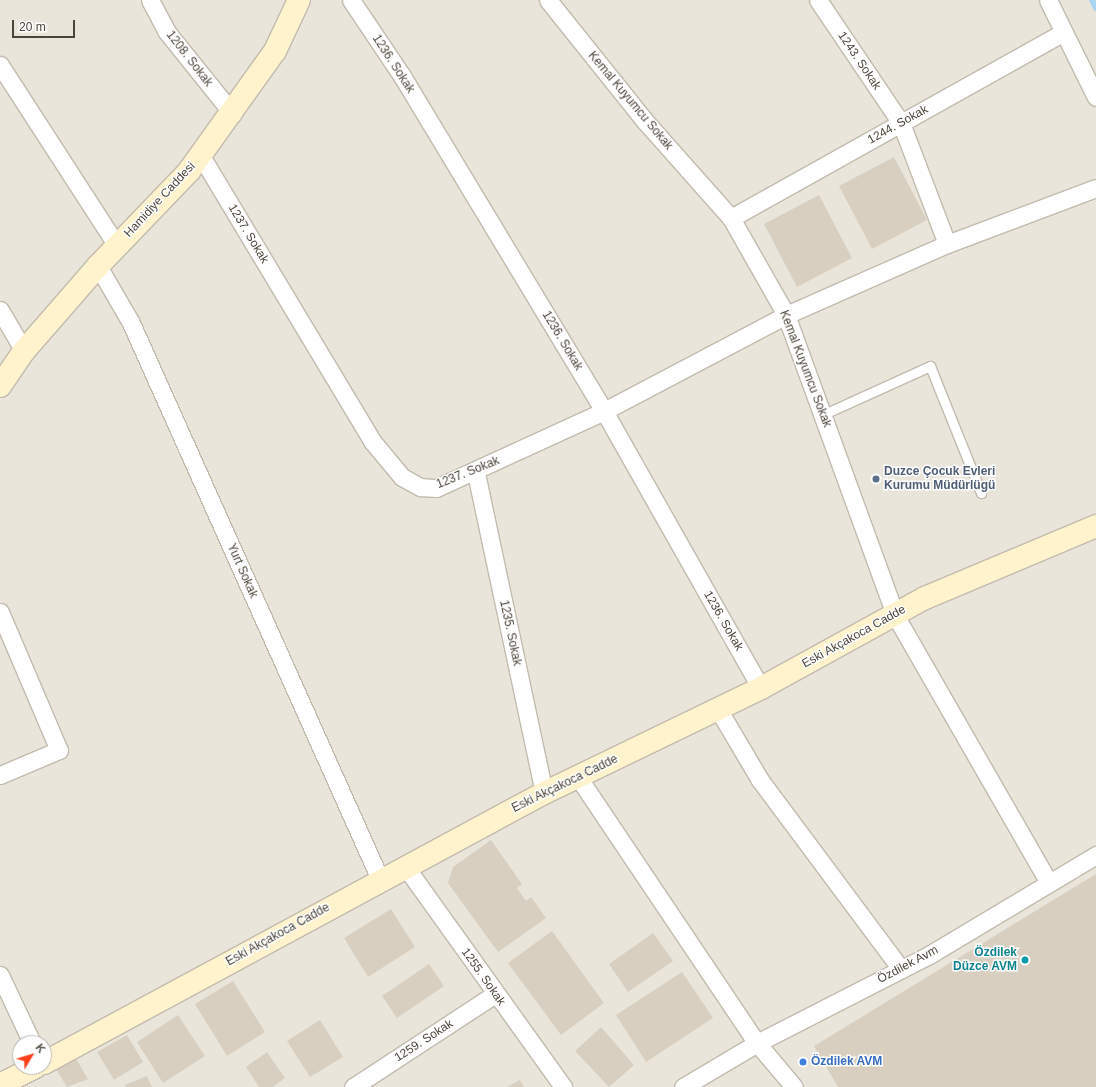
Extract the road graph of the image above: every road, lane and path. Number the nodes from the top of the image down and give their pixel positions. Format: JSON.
{"nodes":[{"id":1,"x":150,"y":0,"type":"edge"},
{"id":2,"x":299,"y":0,"type":"edge"},
{"id":3,"x":351,"y":0,"type":"edge"},
{"id":4,"x":548,"y":0,"type":"edge"},
{"id":5,"x":818,"y":0,"type":"edge"},
{"id":6,"x":1048,"y":0,"type":"edge"},
{"id":7,"x":1064,"y":32,"type":"junction"},
{"id":8,"x":0,"y":65,"type":"edge"},
{"id":9,"x":1096,"y":97,"type":"edge"},
{"id":10,"x":233,"y":114,"type":"junction"},
{"id":11,"x":901,"y":123,"type":"junction"},
{"id":12,"x":201,"y":156,"type":"junction"},
{"id":13,"x":1096,"y":188,"type":"edge"},
{"id":14,"x":732,"y":218,"type":"junction"},
{"id":15,"x":947,"y":244,"type":"junction"},
{"id":16,"x":117,"y":246,"type":"junction"},
{"id":17,"x":98,"y":266,"type":"junction"},
{"id":18,"x":0,"y":310,"type":"edge"},
{"id":19,"x":786,"y":314,"type":"junction"},
{"id":20,"x":24,"y":351,"type":"junction"},
{"id":21,"x":0,"y":386,"type":"edge"},
{"id":22,"x":604,"y":411,"type":"junction"},
{"id":23,"x":822,"y":414,"type":"junction"},
{"id":24,"x":476,"y":473,"type":"junction"},
{"id":25,"x":981,"y":492,"type":"dead end"},
{"id":26,"x":1096,"y":526,"type":"edge"},
{"id":27,"x":0,"y":612,"type":"edge"},
{"id":28,"x":895,"y":615,"type":"junction"},
{"id":29,"x":761,"y":688,"type":"junction"},
{"id":30,"x":718,"y":709,"type":"junction"},
{"id":31,"x":0,"y":775,"type":"edge"},
{"id":32,"x":578,"y":777,"type":"junction"},
{"id":33,"x":544,"y":793,"type":"junction"},
{"id":34,"x":1096,"y":855,"type":"edge"},
{"id":35,"x":405,"y":866,"type":"junction"},
{"id":36,"x":380,"y":879,"type":"junction"},
{"id":37,"x":1049,"y":883,"type":"junction"},
{"id":38,"x":901,"y":969,"type":"junction"},
{"id":39,"x":0,"y":975,"type":"edge"},
{"id":40,"x":495,"y":994,"type":"junction"},
{"id":41,"x":28,"y":1035,"type":"edge"},
{"id":42,"x":757,"y":1043,"type":"junction"},
{"id":43,"x":52,"y":1058,"type":"edge"},
{"id":44,"x":20,"y":1075,"type":"edge"},
{"id":45,"x":0,"y":1086,"type":"edge"},
{"id":46,"x":353,"y":1087,"type":"edge"},
{"id":47,"x":563,"y":1087,"type":"edge"},
{"id":48,"x":683,"y":1087,"type":"edge"},
{"id":49,"x":794,"y":1087,"type":"edge"}],
"edges":[{"from":1,"to":10,"type":"street","name":"1208. Sokak"},
{"from":2,"to":10,"type":"street","name":"Hamidiye Caddesi"},
{"from":3,"to":22,"type":"street","name":"1236. Sokak"},
{"from":4,"to":14,"type":"street","name":"Kemal Kuyumcu Sokak"},
{"from":5,"to":11,"type":"street","name":"1243. Sokak"},
{"from":6,"to":7,"type":"street"},
{"from":7,"to":9,"type":"street"},
{"from":7,"to":11,"type":"street","name":"1244. Sokak"},
{"from":8,"to":16,"type":"street"},
{"from":10,"to":12,"type":"street","name":"Hamidiye Caddesi"},
{"from":11,"to":14,"type":"street","name":"1244. Sokak"},
{"from":11,"to":15,"type":"street","name":"1243. Sokak"},
{"from":12,"to":16,"type":"street","name":"Hamidiye Caddesi"},
{"from":12,"to":24,"type":"street","name":"1237. Sokak"},
{"from":13,"to":15,"type":"street","name":"1237. Sokak"},
{"from":14,"to":19,"type":"street","name":"Kemal Kuyumcu Sokak"},
{"from":15,"to":19,"type":"street","name":"1237. Sokak"},
{"from":16,"to":17,"type":"street","name":"Hamidiye Caddesi"},
{"from":17,"to":20,"type":"street","name":"Hamidiye Caddesi"},
{"from":17,"to":36,"type":"street","name":"Yurt Sokak"},
{"from":18,"to":20,"type":"street"},
{"from":19,"to":22,"type":"street","name":"1237. Sokak"},
{"from":19,"to":23,"type":"street","name":"Kemal Kuyumcu Sokak"},
{"from":20,"to":21,"type":"street","name":"Hamidiye Caddesi"},
{"from":22,"to":24,"type":"street","name":"1237. Sokak"},
{"from":22,"to":29,"type":"street","name":"1236. Sokak"},
{"from":23,"to":25,"type":"lane"},
{"from":23,"to":28,"type":"street","name":"Kemal Kuyumcu Sokak"},
{"from":24,"to":33,"type":"street","name":"1235. Sokak"},
{"from":26,"to":28,"type":"street","name":"Eski Akçakoca Cadde"},
{"from":27,"to":31,"type":"street"},
{"from":28,"to":29,"type":"street","name":"Eski Akçakoca Cadde"},
{"from":28,"to":37,"type":"street","name":"Kemal Kuyumcu Sokak"},
{"from":29,"to":30,"type":"street","name":"Eski Akçakoca Cadde"},
{"from":30,"to":32,"type":"street","name":"Eski Akçakoca Cadde"},
{"from":30,"to":38,"type":"street"},
{"from":32,"to":33,"type":"street","name":"Eski Akçakoca Cadde"},
{"from":32,"to":42,"type":"street"},
{"from":33,"to":35,"type":"street","name":"Eski Akçakoca Cadde"},
{"from":34,"to":37,"type":"street","name":"Özdilek Avm"},
{"from":35,"to":36,"type":"street","name":"Eski Akçakoca Cadde"},
{"from":35,"to":40,"type":"street","name":"1255. Sokak"},
{"from":36,"to":43,"type":"street","name":"Eski Akçakoca Cadde"},
{"from":37,"to":38,"type":"street","name":"Özdilek Avm"},
{"from":38,"to":42,"type":"street","name":"Özdilek Avm"},
{"from":39,"to":41,"type":"street"},
{"from":40,"to":46,"type":"street","name":"1259. Sokak"},
{"from":40,"to":47,"type":"street","name":"1255. Sokak"},
{"from":42,"to":48,"type":"street","name":"Özdilek Avm"},
{"from":42,"to":49,"type":"street"},
{"from":44,"to":45,"type":"street"}]}
